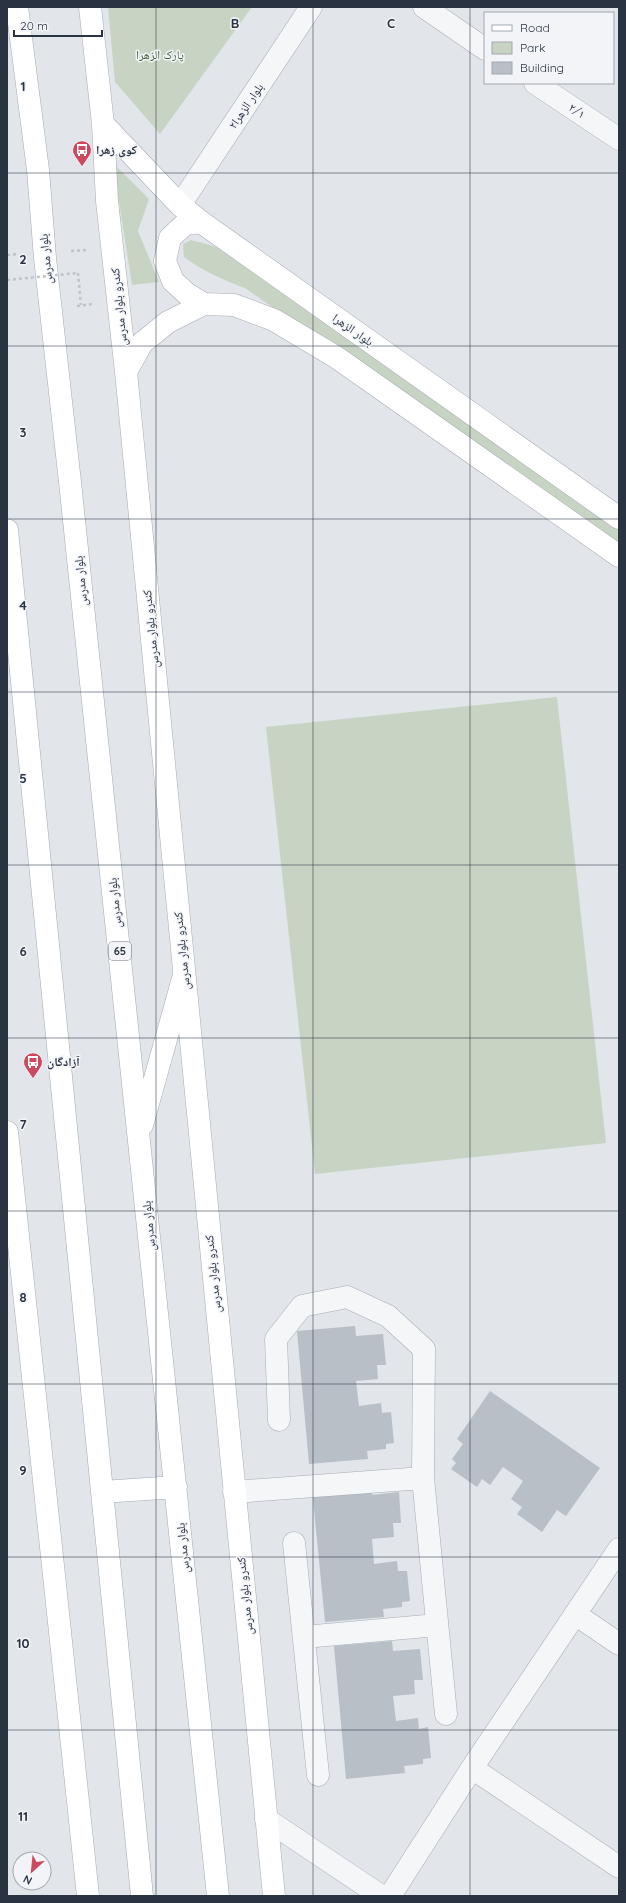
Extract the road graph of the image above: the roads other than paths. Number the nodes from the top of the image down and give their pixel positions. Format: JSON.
{"nodes":[{"id":1,"x":17,"y":7,"type":"edge"},
{"id":2,"x":90,"y":7,"type":"edge"},
{"id":3,"x":312,"y":7,"type":"edge"},
{"id":4,"x":424,"y":7,"type":"edge"},
{"id":5,"x":484,"y":48,"type":"edge"},
{"id":6,"x":536,"y":84,"type":"edge"},
{"id":7,"x":103,"y":124,"type":"junction"},
{"id":8,"x":619,"y":139,"type":"edge"},
{"id":9,"x":180,"y":205,"type":"junction"},
{"id":10,"x":201,"y":222,"type":"junction"},
{"id":11,"x":204,"y":304,"type":"junction"},
{"id":12,"x":126,"y":372,"type":"junction"},
{"id":13,"x":619,"y":518,"type":"edge"},
{"id":14,"x":7,"y":530,"type":"edge"},
{"id":15,"x":619,"y":556,"type":"edge"},
{"id":16,"x":184,"y":975,"type":"junction"},
{"id":17,"x":139,"y":1136,"type":"junction"},
{"id":18,"x":8,"y":1142,"type":"edge"},
{"id":19,"x":279,"y":1420,"type":"dead end"},
{"id":20,"x":423,"y":1478,"type":"junction"},
{"id":21,"x":176,"y":1488,"type":"junction"},
{"id":22,"x":102,"y":1492,"type":"junction"},
{"id":23,"x":234,"y":1492,"type":"junction"},
{"id":24,"x":294,"y":1543,"type":"dead end"},
{"id":25,"x":619,"y":1549,"type":"edge"},
{"id":26,"x":575,"y":1614,"type":"junction"},
{"id":27,"x":437,"y":1625,"type":"junction"},
{"id":28,"x":304,"y":1637,"type":"junction"},
{"id":29,"x":619,"y":1644,"type":"edge"},
{"id":30,"x":446,"y":1714,"type":"dead end"},
{"id":31,"x":472,"y":1768,"type":"junction"},
{"id":32,"x":318,"y":1774,"type":"dead end"},
{"id":33,"x":266,"y":1819,"type":"junction"},
{"id":34,"x":619,"y":1867,"type":"edge"},
{"id":35,"x":88,"y":1896,"type":"edge"},
{"id":36,"x":142,"y":1896,"type":"edge"},
{"id":37,"x":218,"y":1896,"type":"edge"},
{"id":38,"x":274,"y":1896,"type":"edge"},
{"id":39,"x":381,"y":1896,"type":"edge"},
{"id":40,"x":390,"y":1896,"type":"edge"}],
"edges":[{"from":1,"to":17,"type":"main road","name":"بلوار مدرس","number":"65"},
{"from":2,"to":7,"type":"main road","name":"کندرو بلوار مدرس"},
{"from":3,"to":9,"type":"street","name":"بلوار الزهرا۲"},
{"from":4,"to":5,"type":"street"},
{"from":6,"to":8,"type":"street","name":"۲/۱"},
{"from":7,"to":9,"type":"main road","name":"بلوار الزهرا"},
{"from":7,"to":12,"type":"main road","name":"کندرو بلوار مدرس"},
{"from":9,"to":10,"type":"main road","name":"بلوار الزهرا"},
{"from":10,"to":11,"type":"main road"},
{"from":10,"to":13,"type":"main road","name":"بلوار الزهرا"},
{"from":11,"to":12,"type":"main road"},
{"from":11,"to":15,"type":"main road"},
{"from":12,"to":16,"type":"main road","name":"کندرو بلوار مدرس"},
{"from":14,"to":22,"type":"main road"},
{"from":16,"to":17,"type":"main road"},
{"from":16,"to":23,"type":"main road","name":"کندرو بلوار مدرس"},
{"from":17,"to":21,"type":"main road","name":"بلوار مدرس","number":"65"},
{"from":18,"to":35,"type":"main road"},
{"from":19,"to":20,"type":"street"},
{"from":20,"to":23,"type":"street"},
{"from":20,"to":27,"type":"street"},
{"from":21,"to":22,"type":"main road"},
{"from":21,"to":37,"type":"main road","name":"بلوار مدرس","number":"65"},
{"from":22,"to":36,"type":"main road"},
{"from":23,"to":33,"type":"main road","name":"کندرو بلوار مدرس"},
{"from":24,"to":28,"type":"street"},
{"from":25,"to":26,"type":"street"},
{"from":26,"to":29,"type":"street"},
{"from":26,"to":31,"type":"street"},
{"from":27,"to":28,"type":"street"},
{"from":27,"to":30,"type":"street"},
{"from":28,"to":32,"type":"street"},
{"from":31,"to":34,"type":"street"},
{"from":31,"to":40,"type":"street"},
{"from":33,"to":38,"type":"main road","name":"کندرو بلوار مدرس"},
{"from":33,"to":39,"type":"street"}]}
